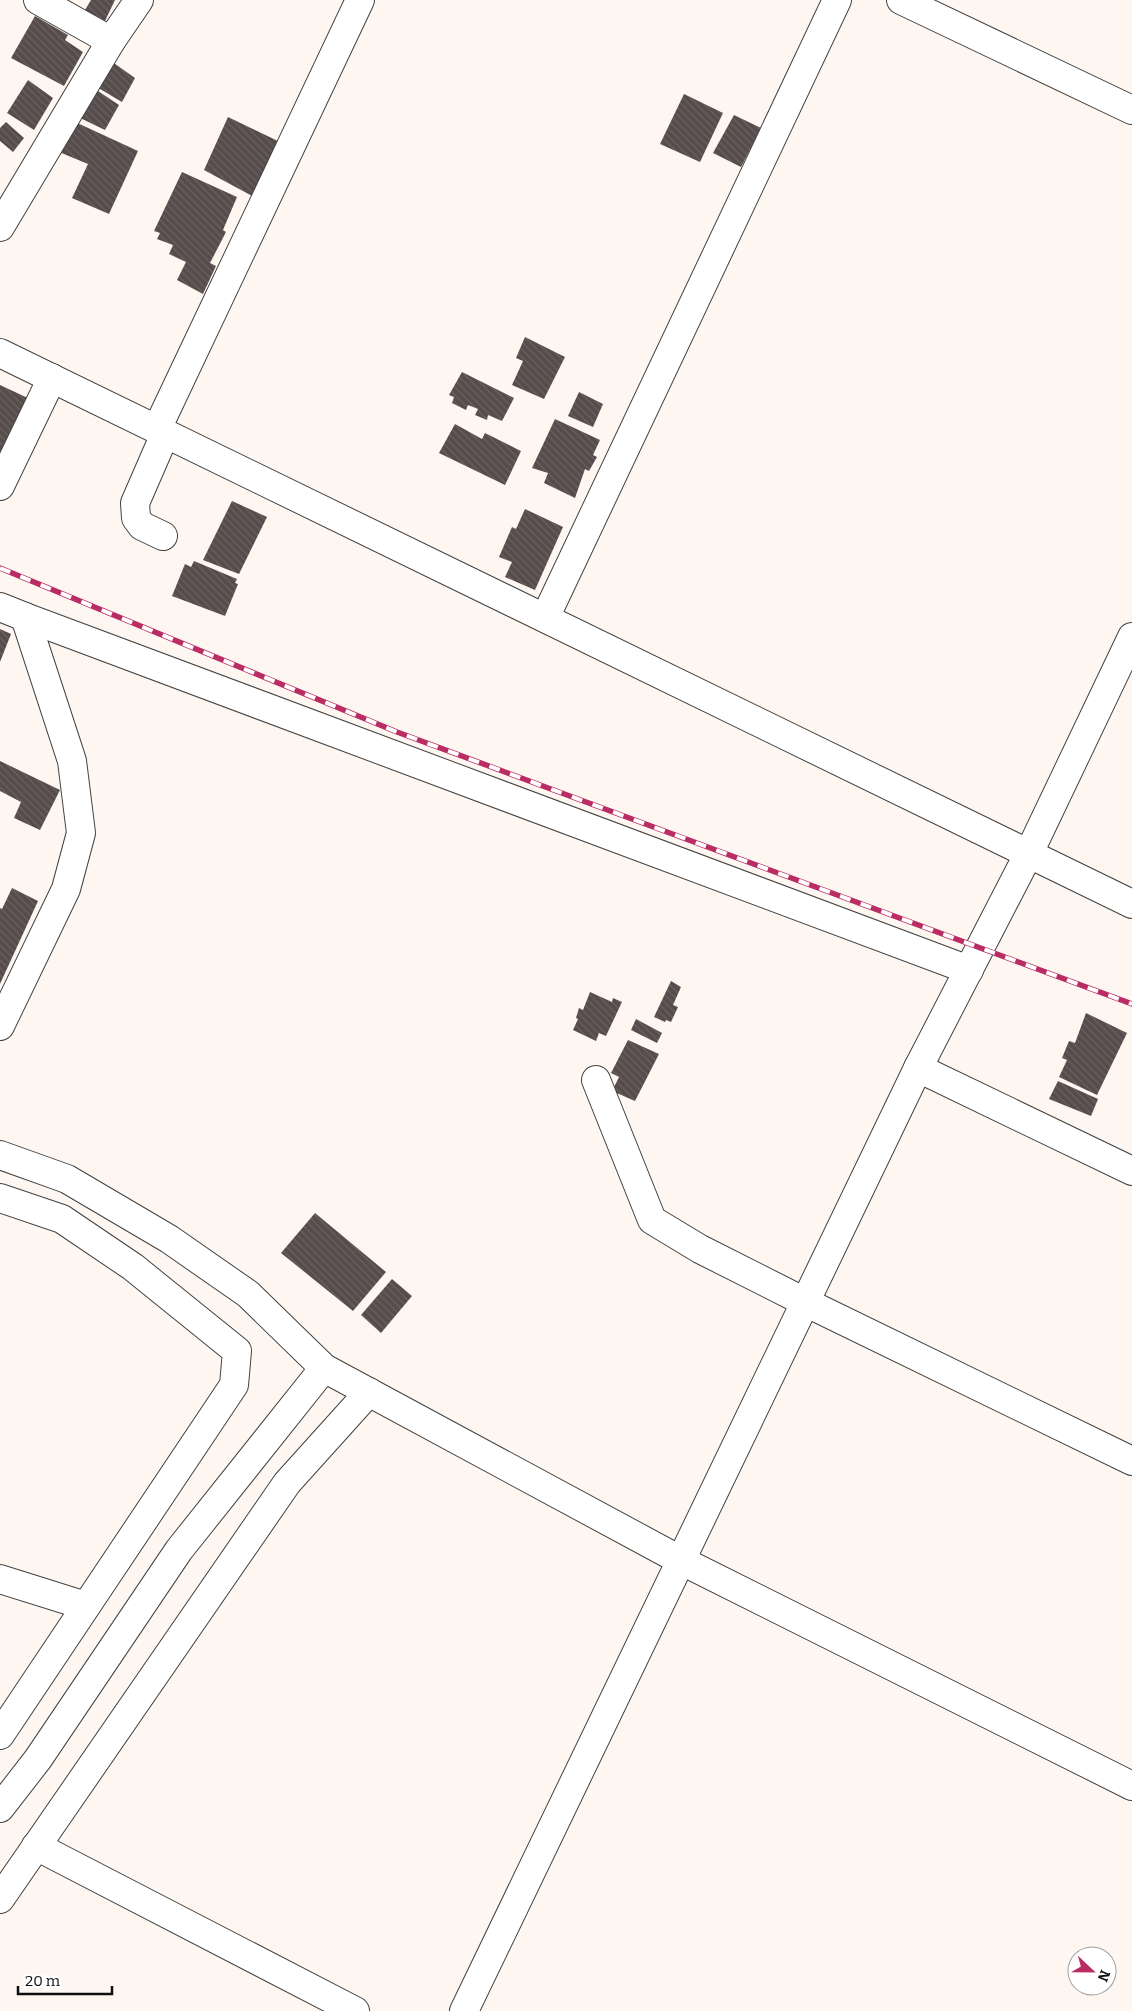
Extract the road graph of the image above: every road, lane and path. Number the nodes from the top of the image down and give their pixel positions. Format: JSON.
{"nodes":[{"id":1,"x":38,"y":0,"type":"edge"},
{"id":2,"x":139,"y":0,"type":"edge"},
{"id":3,"x":360,"y":0,"type":"edge"},
{"id":4,"x":837,"y":0,"type":"edge"},
{"id":5,"x":901,"y":0,"type":"edge"},
{"id":6,"x":111,"y":41,"type":"junction"},
{"id":7,"x":1132,"y":110,"type":"edge"},
{"id":8,"x":0,"y":226,"type":"edge"},
{"id":9,"x":0,"y":353,"type":"edge"},
{"id":10,"x":52,"y":378,"type":"junction"},
{"id":11,"x":161,"y":431,"type":"junction"},
{"id":12,"x":0,"y":486,"type":"edge"},
{"id":13,"x":163,"y":536,"type":"dead end"},
{"id":14,"x":0,"y":607,"type":"edge"},
{"id":15,"x":25,"y":618,"type":"junction"},
{"id":16,"x":545,"y":618,"type":"junction"},
{"id":17,"x":1132,"y":637,"type":"edge"},
{"id":18,"x":1029,"y":853,"type":"junction"},
{"id":19,"x":1132,"y":904,"type":"edge"},
{"id":20,"x":969,"y":970,"type":"junction"},
{"id":21,"x":0,"y":1026,"type":"edge"},
{"id":22,"x":918,"y":1068,"type":"junction"},
{"id":23,"x":596,"y":1080,"type":"dead end"},
{"id":24,"x":0,"y":1155,"type":"edge"},
{"id":25,"x":1132,"y":1171,"type":"edge"},
{"id":26,"x":0,"y":1198,"type":"edge"},
{"id":27,"x":805,"y":1302,"type":"junction"},
{"id":28,"x":324,"y":1368,"type":"junction"},
{"id":29,"x":369,"y":1392,"type":"junction"},
{"id":30,"x":1132,"y":1461,"type":"edge"},
{"id":31,"x":680,"y":1560,"type":"junction"},
{"id":32,"x":0,"y":1579,"type":"edge"},
{"id":33,"x":86,"y":1606,"type":"junction"},
{"id":34,"x":0,"y":1735,"type":"edge"},
{"id":35,"x":1132,"y":1786,"type":"edge"},
{"id":36,"x":0,"y":1808,"type":"edge"},
{"id":37,"x":36,"y":1846,"type":"junction"},
{"id":38,"x":0,"y":1899,"type":"edge"},
{"id":39,"x":355,"y":2011,"type":"edge"},
{"id":40,"x":464,"y":2011,"type":"edge"}],
"edges":[{"from":1,"to":6,"type":"street"},
{"from":2,"to":6,"type":"street"},
{"from":3,"to":11,"type":"street"},
{"from":4,"to":16,"type":"street"},
{"from":5,"to":7,"type":"street"},
{"from":6,"to":8,"type":"street"},
{"from":9,"to":10,"type":"street"},
{"from":10,"to":11,"type":"street"},
{"from":10,"to":12,"type":"street"},
{"from":11,"to":13,"type":"street"},
{"from":11,"to":16,"type":"street"},
{"from":14,"to":15,"type":"street"},
{"from":15,"to":20,"type":"street"},
{"from":15,"to":21,"type":"street"},
{"from":16,"to":18,"type":"street"},
{"from":17,"to":18,"type":"street"},
{"from":18,"to":19,"type":"street"},
{"from":18,"to":20,"type":"street"},
{"from":20,"to":22,"type":"street"},
{"from":22,"to":25,"type":"street"},
{"from":22,"to":27,"type":"street"},
{"from":23,"to":27,"type":"street"},
{"from":24,"to":28,"type":"street"},
{"from":26,"to":33,"type":"street"},
{"from":27,"to":30,"type":"street"},
{"from":27,"to":31,"type":"street"},
{"from":28,"to":29,"type":"street"},
{"from":28,"to":36,"type":"street"},
{"from":29,"to":31,"type":"street"},
{"from":29,"to":37,"type":"street"},
{"from":31,"to":35,"type":"street"},
{"from":31,"to":40,"type":"street"},
{"from":32,"to":33,"type":"street"},
{"from":33,"to":34,"type":"street"},
{"from":37,"to":38,"type":"street"},
{"from":37,"to":39,"type":"street"}]}
